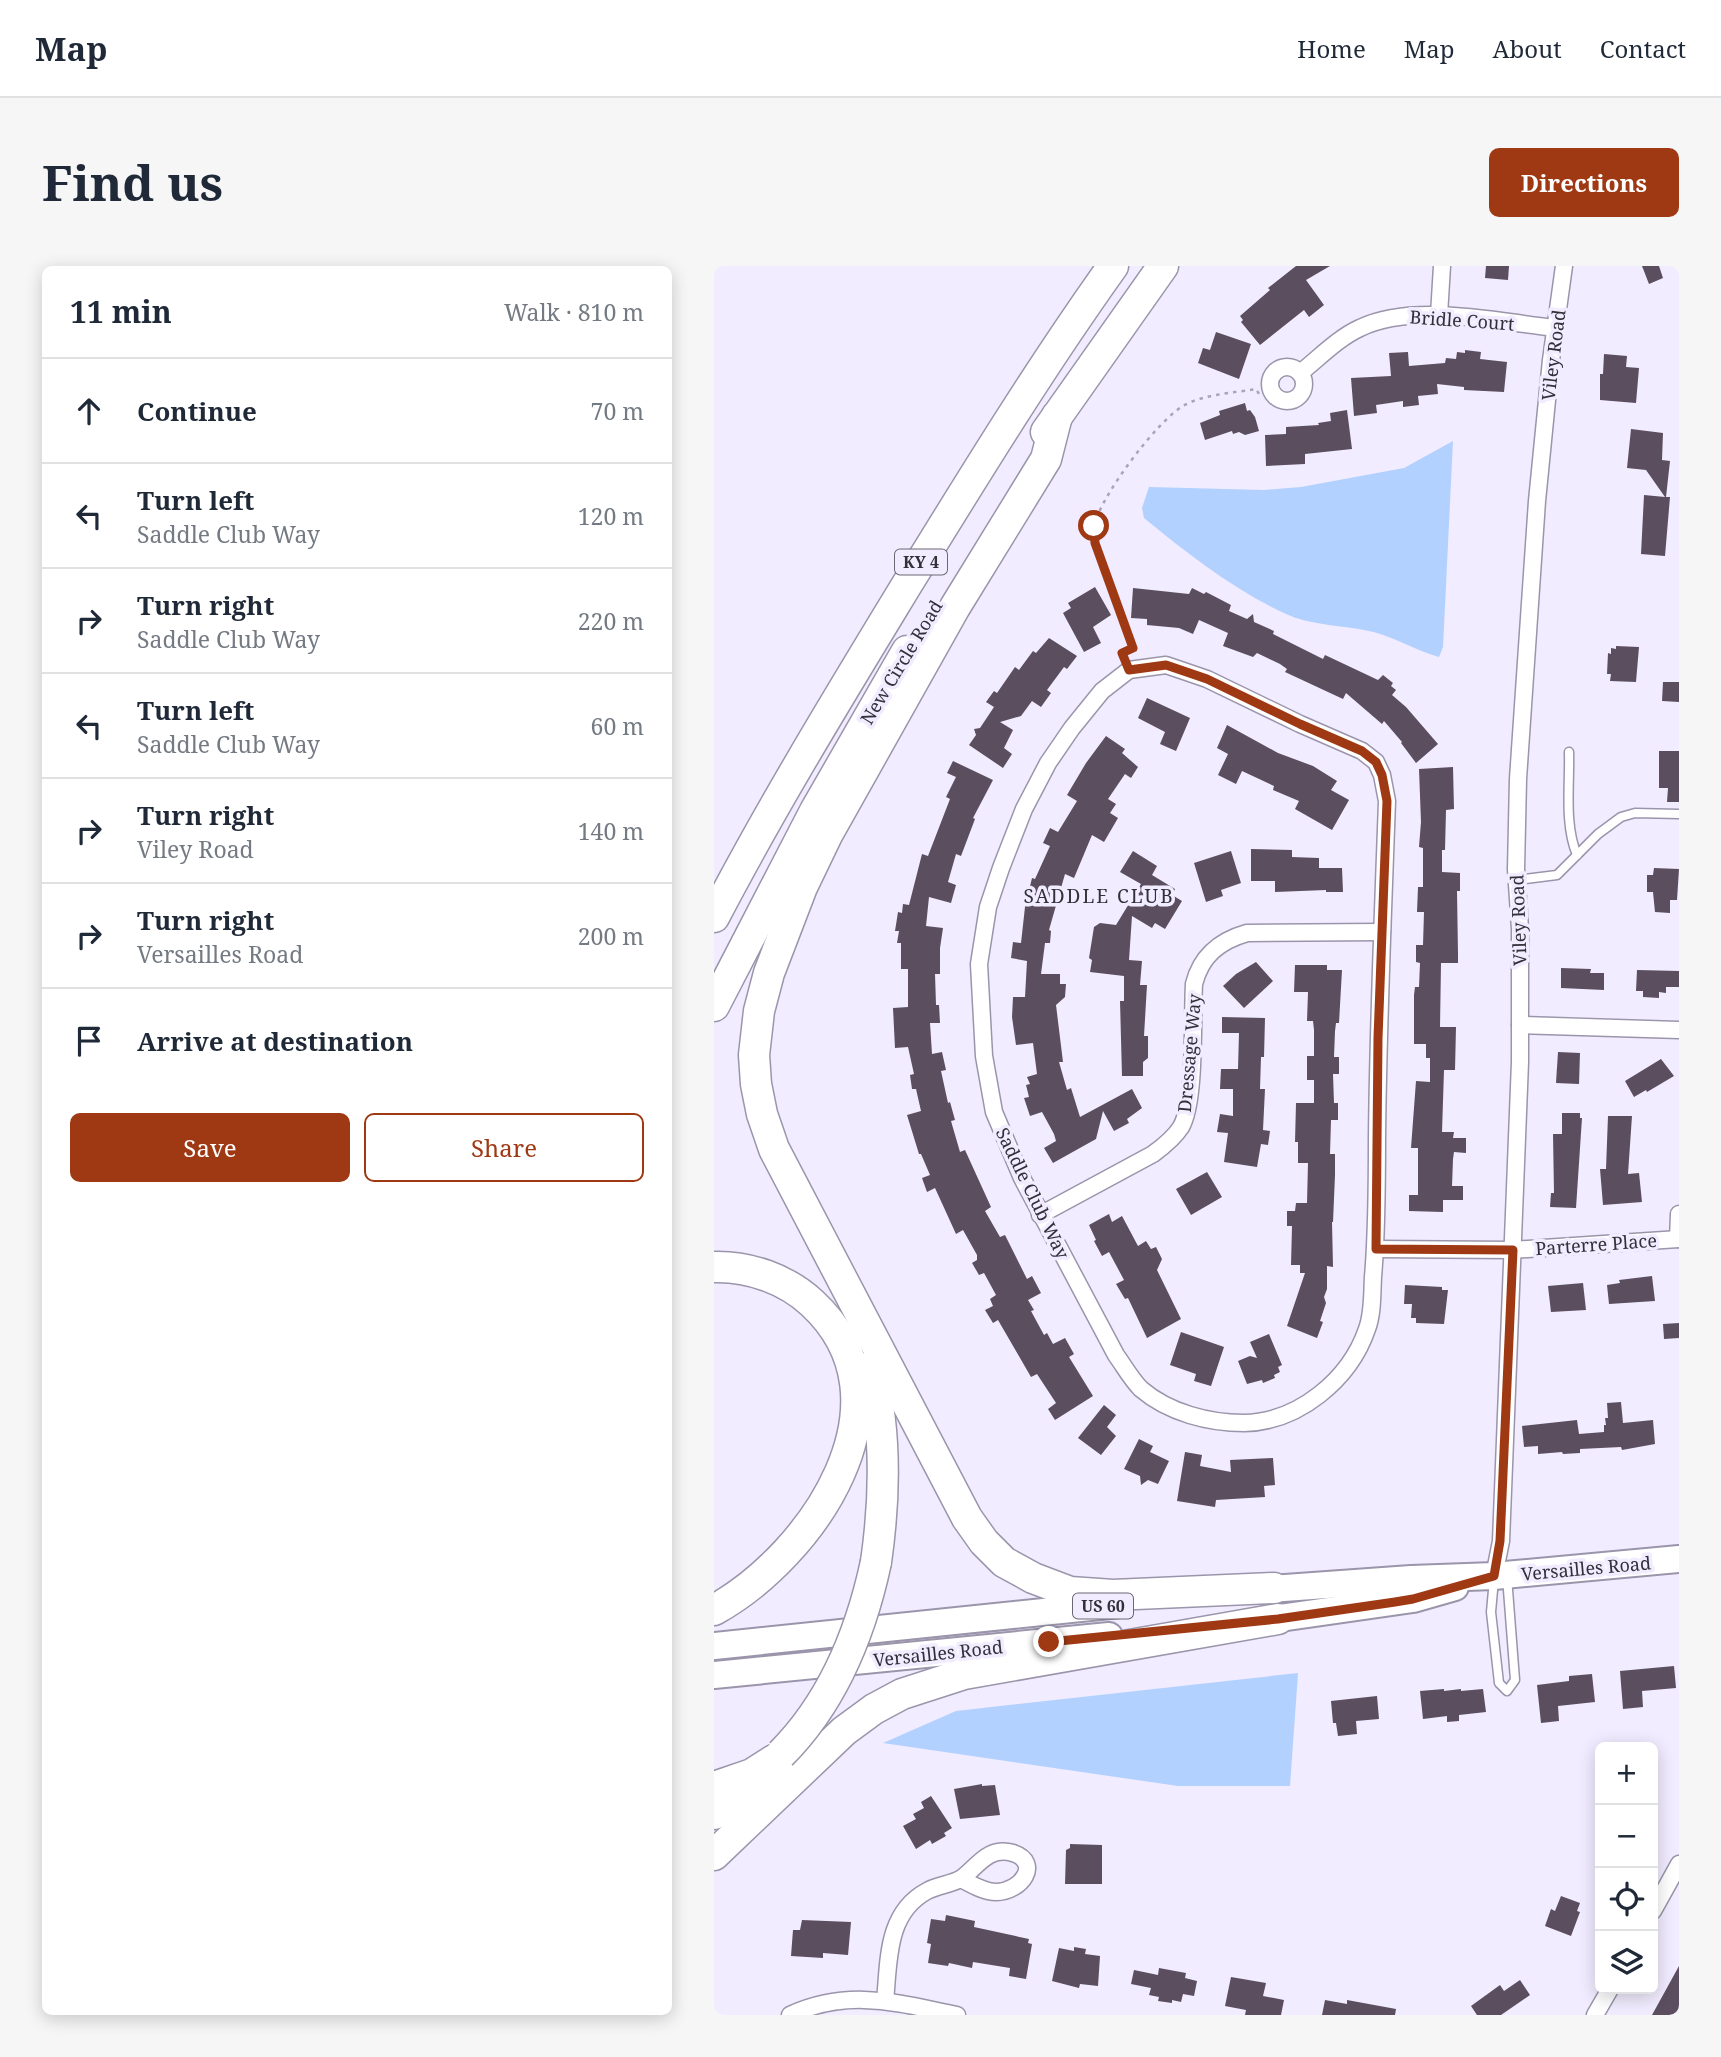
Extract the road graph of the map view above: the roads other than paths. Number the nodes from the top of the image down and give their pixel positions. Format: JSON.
{"nodes":[{"id":1,"x":1113,"y":266,"type":"edge"},
{"id":2,"x":1163,"y":266,"type":"edge"},
{"id":3,"x":1442,"y":266,"type":"edge"},
{"id":4,"x":1564,"y":266,"type":"edge"},
{"id":5,"x":1439,"y":315,"type":"junction"},
{"id":6,"x":1556,"y":328,"type":"junction"},
{"id":7,"x":1300,"y":373,"type":"junction"},
{"id":8,"x":1057,"y":416,"type":"junction"},
{"id":9,"x":1569,"y":752,"type":"dead end"},
{"id":10,"x":1679,"y":814,"type":"edge"},
{"id":11,"x":1577,"y":855,"type":"junction"},
{"id":12,"x":741,"y":865,"type":"junction"},
{"id":13,"x":1517,"y":880,"type":"junction"},
{"id":14,"x":714,"y":903,"type":"edge"},
{"id":15,"x":714,"y":917,"type":"edge"},
{"id":16,"x":1382,"y":932,"type":"junction"},
{"id":17,"x":714,"y":1006,"type":"edge"},
{"id":18,"x":1520,"y":1025,"type":"junction"},
{"id":19,"x":1679,"y":1030,"type":"edge"},
{"id":20,"x":1040,"y":1214,"type":"junction"},
{"id":21,"x":1679,"y":1214,"type":"edge"},
{"id":22,"x":1678,"y":1239,"type":"edge"},
{"id":23,"x":1376,"y":1249,"type":"junction"},
{"id":24,"x":1513,"y":1250,"type":"junction"},
{"id":25,"x":714,"y":1267,"type":"edge"},
{"id":26,"x":844,"y":1283,"type":"junction"},
{"id":27,"x":1679,"y":1559,"type":"edge"},
{"id":28,"x":1501,"y":1576,"type":"junction"},
{"id":29,"x":1274,"y":1588,"type":"junction"},
{"id":30,"x":714,"y":1610,"type":"edge"},
{"id":31,"x":1278,"y":1619,"type":"junction"},
{"id":32,"x":714,"y":1646,"type":"edge"},
{"id":33,"x":714,"y":1675,"type":"edge"},
{"id":34,"x":821,"y":1752,"type":"junction"},
{"id":35,"x":714,"y":1787,"type":"edge"},
{"id":36,"x":714,"y":1814,"type":"edge"},
{"id":37,"x":714,"y":1855,"type":"edge"},
{"id":38,"x":1679,"y":1864,"type":"edge"},
{"id":39,"x":961,"y":1879,"type":"dead end"},
{"id":40,"x":1658,"y":1902,"type":"edge"},
{"id":41,"x":1607,"y":1994,"type":"edge"},
{"id":42,"x":885,"y":2001,"type":"junction"},
{"id":43,"x":790,"y":2015,"type":"edge"},
{"id":44,"x":957,"y":2015,"type":"edge"},
{"id":45,"x":1595,"y":2015,"type":"edge"}],
"edges":[{"from":1,"to":12,"type":"highway","name":"New Circle Road","number":"KY 4"},
{"from":2,"to":8,"type":"highway","name":"New Circle Road","number":"KY 4"},
{"from":3,"to":5,"type":"street"},
{"from":4,"to":6,"type":"street","name":"Viley Road"},
{"from":5,"to":6,"type":"street","name":"Bridle Court"},
{"from":5,"to":7,"type":"street","name":"Bridle Court"},
{"from":6,"to":13,"type":"street","name":"Viley Road"},
{"from":7,"to":7,"type":"street","name":"Bridle Court"},
{"from":8,"to":17,"type":"highway","name":"New Circle Road","number":"KY 4"},
{"from":8,"to":26,"type":"highway"},
{"from":9,"to":11,"type":"lane"},
{"from":10,"to":11,"type":"lane"},
{"from":11,"to":13,"type":"lane"},
{"from":12,"to":14,"type":"highway"},
{"from":12,"to":15,"type":"highway","name":"New Circle Road","number":"KY 4"},
{"from":13,"to":18,"type":"street","name":"Viley Road"},
{"from":16,"to":20,"type":"street","name":"Dressage Way"},
{"from":16,"to":20,"type":"street","name":"Saddle Club Way"},
{"from":16,"to":23,"type":"street","name":"Saddle Club Way"},
{"from":18,"to":19,"type":"street"},
{"from":18,"to":24,"type":"street","name":"Viley Road"},
{"from":20,"to":23,"type":"street","name":"Saddle Club Way"},
{"from":21,"to":22,"type":"street"},
{"from":22,"to":24,"type":"street","name":"Parterre Place"},
{"from":23,"to":24,"type":"street"},
{"from":24,"to":28,"type":"street","name":"Viley Road"},
{"from":25,"to":30,"type":"highway"},
{"from":26,"to":29,"type":"highway"},
{"from":26,"to":35,"type":"highway","bridge":true},
{"from":27,"to":28,"type":"main road","name":"Versailles Road","number":"US 60"},
{"from":28,"to":28,"type":"lane"},
{"from":28,"to":29,"type":"main road","name":"Versailles Road","number":"US 60"},
{"from":28,"to":31,"type":"main road","name":"Versailles Road","number":"US 60"},
{"from":29,"to":32,"type":"main road","name":"Versailles Road","number":"US 60"},
{"from":31,"to":33,"type":"main road","name":"Versailles Road","number":"US 60"},
{"from":31,"to":34,"type":"highway"},
{"from":34,"to":36,"type":"highway"},
{"from":34,"to":37,"type":"highway"},
{"from":38,"to":40,"type":"street"},
{"from":39,"to":42,"type":"street"},
{"from":41,"to":45,"type":"street"},
{"from":42,"to":43,"type":"street"},
{"from":42,"to":44,"type":"street"}]}
